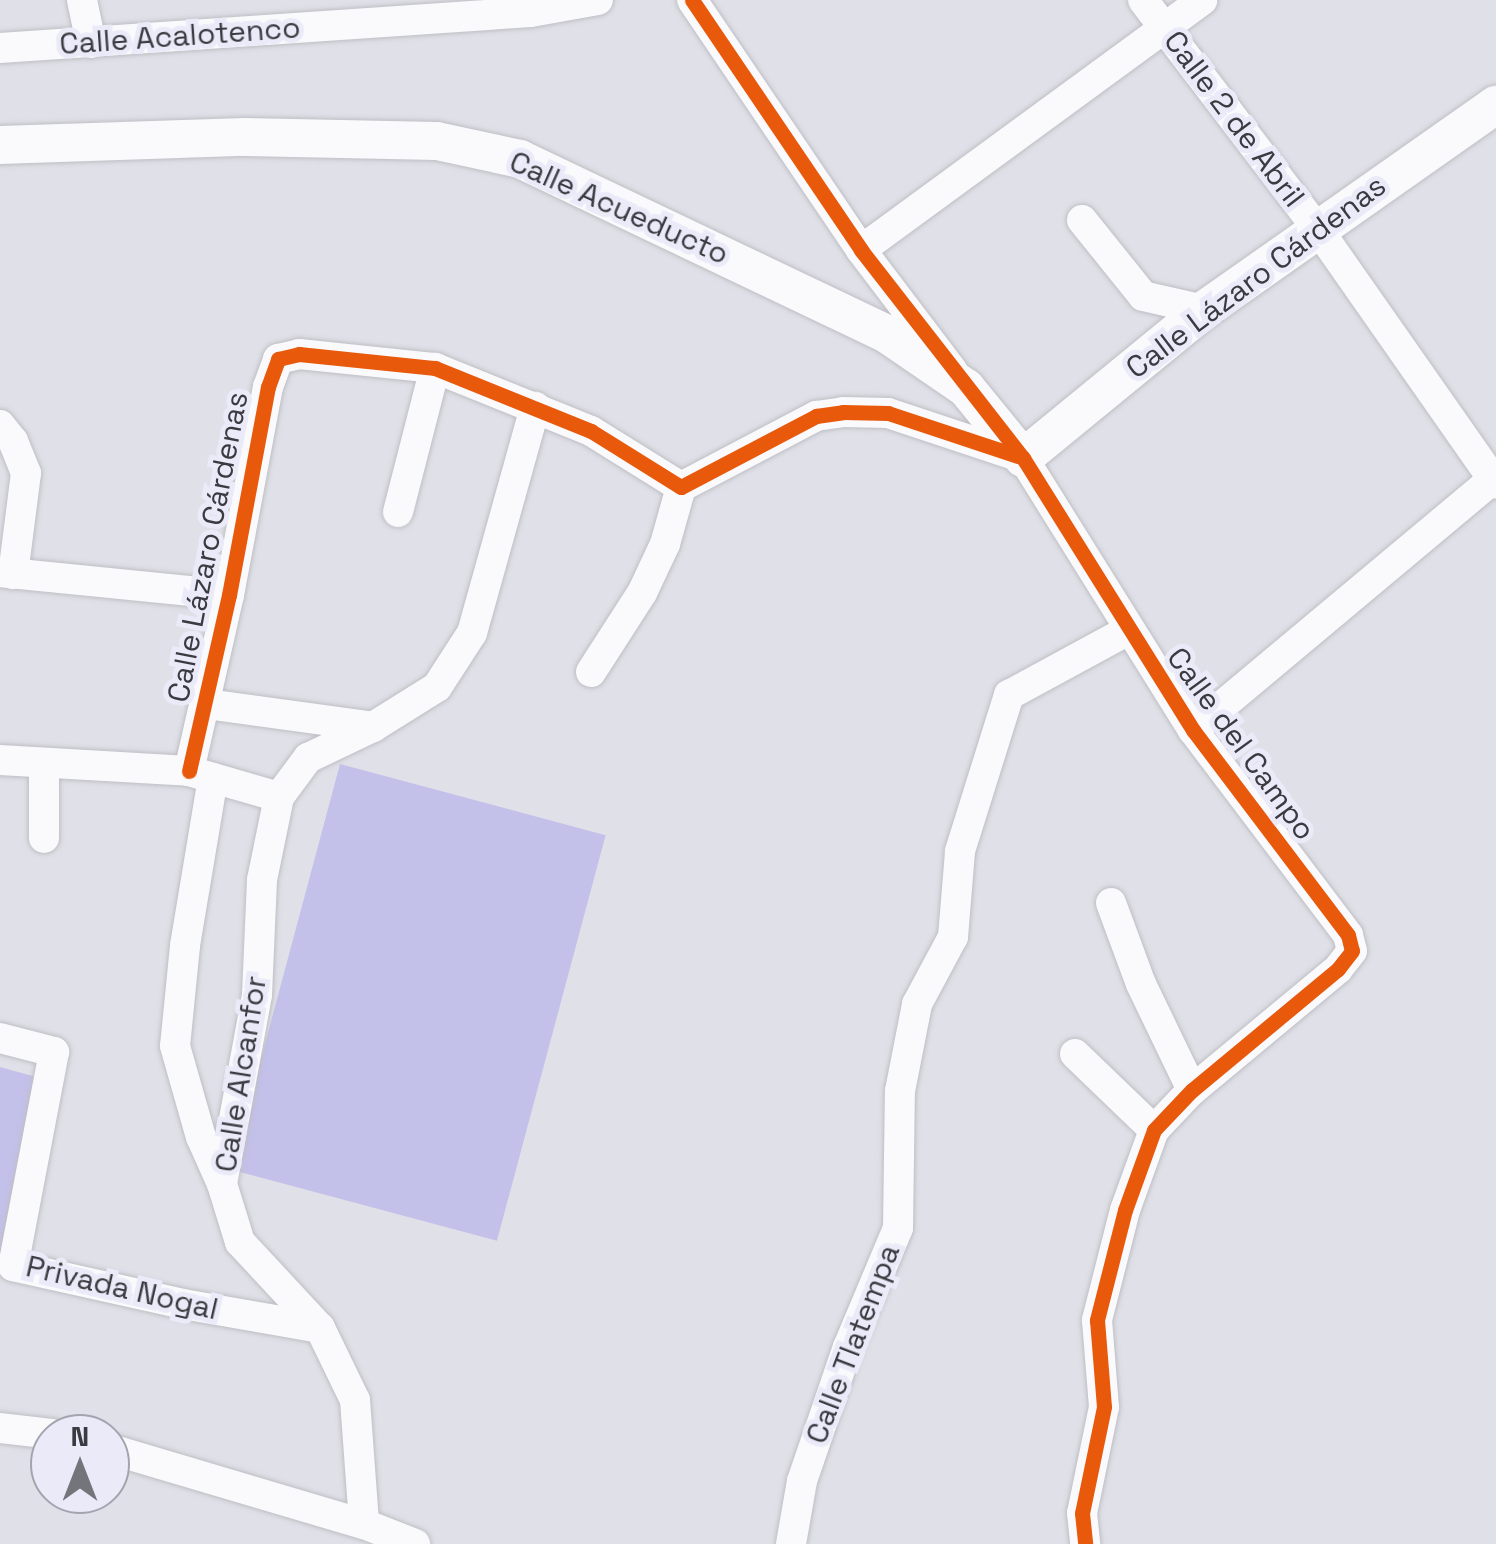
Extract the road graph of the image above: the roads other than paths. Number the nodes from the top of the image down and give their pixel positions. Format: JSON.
{"nodes":[{"id":1,"x":82,"y":0,"type":"edge"},
{"id":2,"x":598,"y":0,"type":"edge"},
{"id":3,"x":692,"y":0,"type":"edge"},
{"id":4,"x":1143,"y":0,"type":"edge"},
{"id":5,"x":1202,"y":0,"type":"edge"},
{"id":6,"x":1165,"y":28,"type":"junction"},
{"id":7,"x":92,"y":43,"type":"junction"},
{"id":8,"x":0,"y":48,"type":"edge"},
{"id":9,"x":1496,"y":105,"type":"edge"},
{"id":10,"x":0,"y":144,"type":"edge"},
{"id":11,"x":1082,"y":220,"type":"dead end"},
{"id":12,"x":1317,"y":228,"type":"junction"},
{"id":13,"x":861,"y":250,"type":"junction"},
{"id":14,"x":1204,"y":310,"type":"junction"},
{"id":15,"x":435,"y":368,"type":"junction"},
{"id":16,"x":966,"y":388,"type":"junction"},
{"id":17,"x":535,"y":407,"type":"junction"},
{"id":18,"x":0,"y":425,"type":"edge"},
{"id":19,"x":1023,"y":458,"type":"junction"},
{"id":20,"x":1495,"y":480,"type":"edge"},
{"id":21,"x":681,"y":488,"type":"junction"},
{"id":22,"x":398,"y":512,"type":"dead end"},
{"id":23,"x":7,"y":573,"type":"edge"},
{"id":24,"x":229,"y":595,"type":"junction"},
{"id":25,"x":1127,"y":631,"type":"junction"},
{"id":26,"x":591,"y":672,"type":"dead end"},
{"id":27,"x":206,"y":704,"type":"junction"},
{"id":28,"x":373,"y":727,"type":"junction"},
{"id":29,"x":1193,"y":730,"type":"junction"},
{"id":30,"x":0,"y":760,"type":"edge"},
{"id":31,"x":44,"y":763,"type":"junction"},
{"id":32,"x":201,"y":774,"type":"junction"},
{"id":33,"x":279,"y":797,"type":"junction"},
{"id":34,"x":44,"y":838,"type":"dead end"},
{"id":35,"x":1111,"y":903,"type":"dead end"},
{"id":36,"x":0,"y":1038,"type":"edge"},
{"id":37,"x":1075,"y":1054,"type":"dead end"},
{"id":38,"x":1192,"y":1090,"type":"junction"},
{"id":39,"x":1154,"y":1130,"type":"junction"},
{"id":40,"x":222,"y":1184,"type":"junction"},
{"id":41,"x":320,"y":1328,"type":"junction"},
{"id":42,"x":0,"y":1428,"type":"edge"},
{"id":43,"x":30,"y":1431,"type":"edge"},
{"id":44,"x":130,"y":1455,"type":"edge"},
{"id":45,"x":364,"y":1524,"type":"junction"},
{"id":46,"x":415,"y":1544,"type":"edge"},
{"id":47,"x":791,"y":1544,"type":"edge"},
{"id":48,"x":1085,"y":1544,"type":"edge"}],
"edges":[{"from":1,"to":7,"type":"street"},
{"from":2,"to":7,"type":"street","name":"Calle Acalotenco"},
{"from":3,"to":13,"type":"street","name":"Calle del Campo"},
{"from":4,"to":6,"type":"street","name":"Calle 2 de Abril"},
{"from":5,"to":6,"type":"street"},
{"from":6,"to":12,"type":"street","name":"Calle 2 de Abril"},
{"from":6,"to":13,"type":"street"},
{"from":7,"to":8,"type":"street","name":"Calle Acalotenco"},
{"from":9,"to":12,"type":"street","name":"Calle Lázaro Cárdenas"},
{"from":10,"to":16,"type":"street","name":"Calle Acueducto"},
{"from":11,"to":14,"type":"street"},
{"from":12,"to":14,"type":"street","name":"Calle Lázaro Cárdenas"},
{"from":12,"to":20,"type":"street","name":"Calle 2 de Abril"},
{"from":13,"to":16,"type":"street","name":"Calle del Campo"},
{"from":14,"to":19,"type":"street","name":"Calle Lázaro Cárdenas"},
{"from":15,"to":17,"type":"street","name":"Calle Lázaro Cárdenas"},
{"from":15,"to":22,"type":"street"},
{"from":15,"to":24,"type":"street","name":"Calle Lázaro Cárdenas"},
{"from":16,"to":19,"type":"street","name":"Calle del Campo"},
{"from":17,"to":21,"type":"street","name":"Calle Lázaro Cárdenas"},
{"from":17,"to":28,"type":"street"},
{"from":18,"to":23,"type":"street"},
{"from":19,"to":21,"type":"street"},
{"from":19,"to":25,"type":"street","name":"Calle del Campo"},
{"from":20,"to":29,"type":"street"},
{"from":21,"to":26,"type":"street"},
{"from":23,"to":24,"type":"street"},
{"from":24,"to":27,"type":"street","name":"Calle Lázaro Cárdenas"},
{"from":25,"to":29,"type":"street","name":"Calle del Campo"},
{"from":25,"to":47,"type":"street","name":"Calle Tlatempa"},
{"from":27,"to":28,"type":"street"},
{"from":27,"to":32,"type":"street","name":"Calle Lázaro Cárdenas"},
{"from":28,"to":33,"type":"street"},
{"from":29,"to":38,"type":"street","name":"Calle del Campo"},
{"from":30,"to":31,"type":"street"},
{"from":31,"to":32,"type":"street"},
{"from":31,"to":34,"type":"street"},
{"from":32,"to":33,"type":"street"},
{"from":32,"to":40,"type":"street","name":"Calle Lázaro Cárdenas"},
{"from":33,"to":40,"type":"street","name":"Calle Alcanfor"},
{"from":35,"to":38,"type":"street"},
{"from":36,"to":41,"type":"street","name":"Privada Nogal"},
{"from":37,"to":39,"type":"street"},
{"from":38,"to":39,"type":"street","name":"Calle del Campo"},
{"from":39,"to":48,"type":"street","name":"Calle del Campo"},
{"from":40,"to":41,"type":"street","name":"Calle Alcanfor"},
{"from":41,"to":45,"type":"street","name":"Calle Alcanfor"},
{"from":42,"to":43,"type":"street"},
{"from":44,"to":45,"type":"street"},
{"from":45,"to":46,"type":"street"}]}
